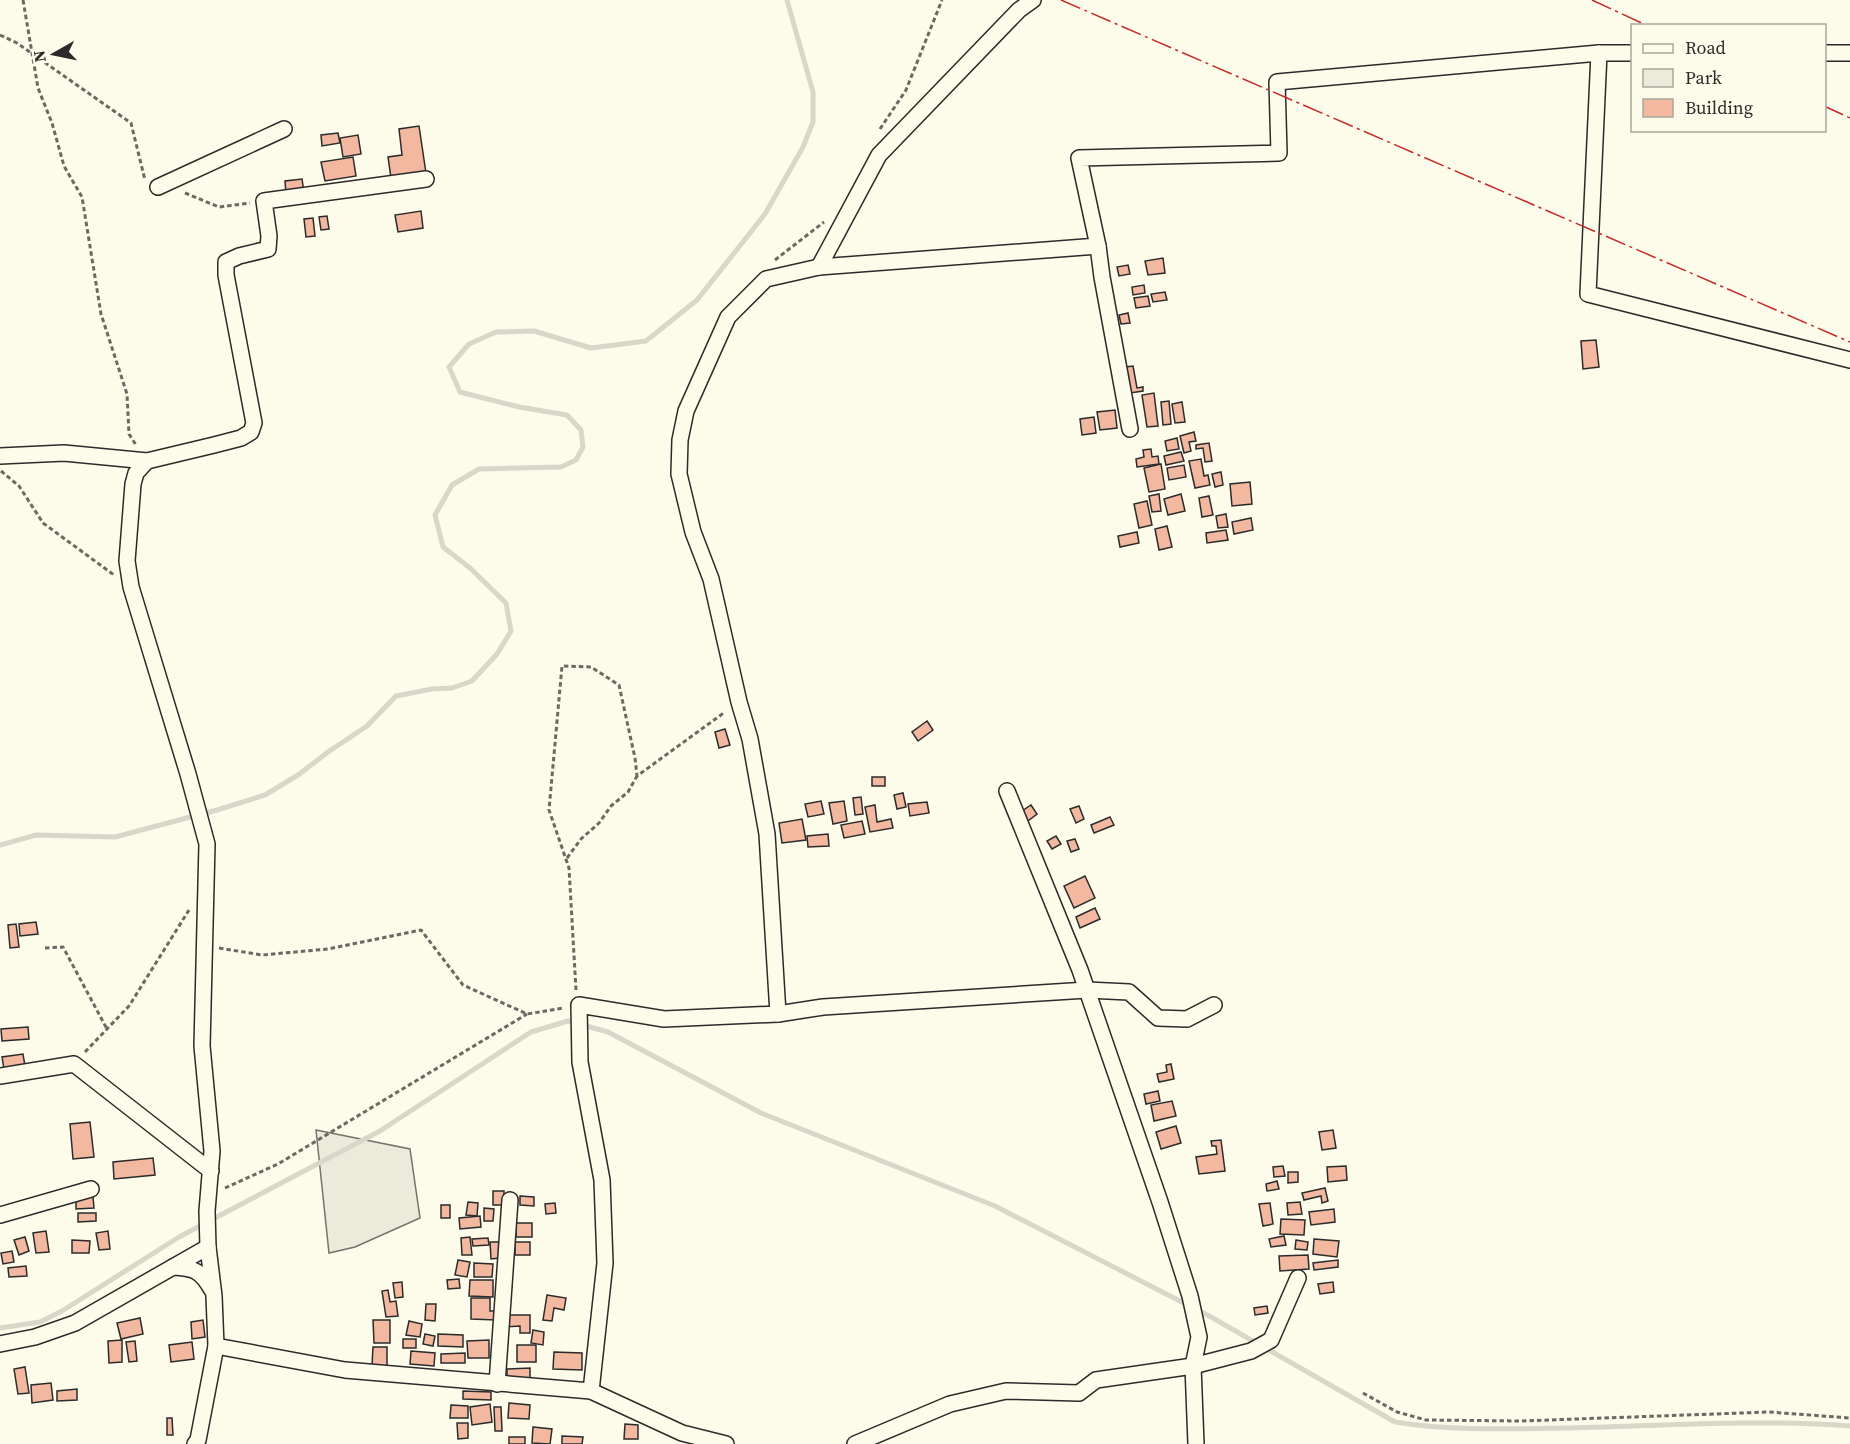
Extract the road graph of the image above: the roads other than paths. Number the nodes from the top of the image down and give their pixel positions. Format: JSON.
{"nodes":[{"id":1,"x":1033,"y":0,"type":"edge"},
{"id":2,"x":1826,"y":52,"type":"edge"},
{"id":3,"x":1599,"y":53,"type":"junction"},
{"id":4,"x":1631,"y":53,"type":"edge"},
{"id":5,"x":1850,"y":53,"type":"edge"},
{"id":6,"x":284,"y":129,"type":"dead end"},
{"id":7,"x":426,"y":179,"type":"dead end"},
{"id":8,"x":158,"y":187,"type":"road end"},
{"id":9,"x":1098,"y":246,"type":"junction"},
{"id":10,"x":819,"y":267,"type":"junction"},
{"id":11,"x":1850,"y":360,"type":"edge"},
{"id":12,"x":1130,"y":429,"type":"dead end"},
{"id":13,"x":0,"y":456,"type":"edge"},
{"id":14,"x":147,"y":461,"type":"junction"},
{"id":15,"x":1007,"y":791,"type":"dead end"},
{"id":16,"x":1087,"y":990,"type":"junction"},
{"id":17,"x":1215,"y":1005,"type":"dead end"},
{"id":18,"x":778,"y":1014,"type":"junction"},
{"id":19,"x":0,"y":1076,"type":"edge"},
{"id":20,"x":211,"y":1171,"type":"junction"},
{"id":21,"x":91,"y":1189,"type":"dead end"},
{"id":22,"x":510,"y":1200,"type":"dead end"},
{"id":23,"x":0,"y":1215,"type":"edge"},
{"id":24,"x":208,"y":1243,"type":"junction"},
{"id":25,"x":173,"y":1267,"type":"junction"},
{"id":26,"x":1298,"y":1278,"type":"dead end"},
{"id":27,"x":214,"y":1296,"type":"junction"},
{"id":28,"x":0,"y":1344,"type":"edge"},
{"id":29,"x":216,"y":1346,"type":"junction"},
{"id":30,"x":1193,"y":1366,"type":"junction"},
{"id":31,"x":497,"y":1384,"type":"junction"},
{"id":32,"x":591,"y":1391,"type":"junction"},
{"id":33,"x":195,"y":1444,"type":"edge"},
{"id":34,"x":726,"y":1444,"type":"edge"},
{"id":35,"x":855,"y":1444,"type":"edge"},
{"id":36,"x":1196,"y":1444,"type":"edge"}],
"edges":[{"from":1,"to":10,"type":"street"},
{"from":2,"to":5,"type":"street"},
{"from":3,"to":4,"type":"street"},
{"from":3,"to":9,"type":"street"},
{"from":3,"to":11,"type":"street"},
{"from":6,"to":8,"type":"street"},
{"from":7,"to":14,"type":"street"},
{"from":9,"to":10,"type":"street"},
{"from":9,"to":12,"type":"street"},
{"from":10,"to":18,"type":"street"},
{"from":13,"to":14,"type":"street"},
{"from":14,"to":20,"type":"street"},
{"from":15,"to":16,"type":"street"},
{"from":16,"to":17,"type":"street"},
{"from":16,"to":18,"type":"street"},
{"from":16,"to":30,"type":"street"},
{"from":18,"to":32,"type":"street"},
{"from":19,"to":20,"type":"street"},
{"from":20,"to":24,"type":"street"},
{"from":21,"to":23,"type":"street"},
{"from":22,"to":31,"type":"street"},
{"from":24,"to":25,"type":"street"},
{"from":24,"to":27,"type":"street"},
{"from":25,"to":27,"type":"street"},
{"from":25,"to":28,"type":"street"},
{"from":26,"to":30,"type":"street"},
{"from":27,"to":29,"type":"street"},
{"from":29,"to":31,"type":"street"},
{"from":29,"to":33,"type":"street"},
{"from":30,"to":35,"type":"street"},
{"from":30,"to":36,"type":"street"},
{"from":31,"to":32,"type":"street"},
{"from":32,"to":34,"type":"street"}]}
